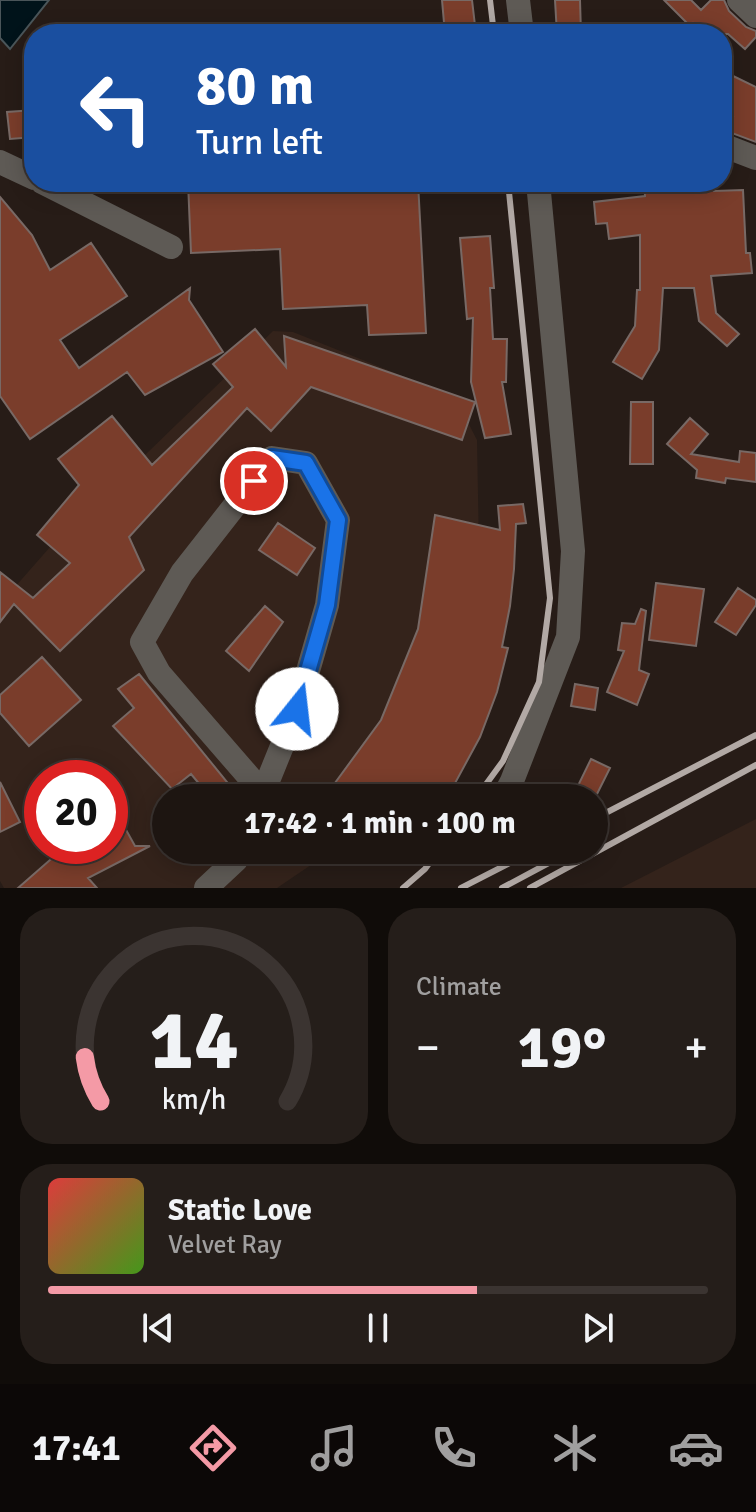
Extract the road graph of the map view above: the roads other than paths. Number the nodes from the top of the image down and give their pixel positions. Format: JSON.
{"nodes":[{"id":1,"x":518,"y":0,"type":"edge"},
{"id":2,"x":739,"y":0,"type":"edge"},
{"id":3,"x":756,"y":16,"type":"edge"},
{"id":4,"x":521,"y":24,"type":"edge"},
{"id":5,"x":732,"y":149,"type":"edge"},
{"id":6,"x":756,"y":158,"type":"edge"},
{"id":7,"x":0,"y":162,"type":"edge"},
{"id":8,"x":24,"y":173,"type":"edge"},
{"id":9,"x":62,"y":192,"type":"edge"},
{"id":10,"x":539,"y":192,"type":"edge"},
{"id":11,"x":171,"y":247,"type":"dead end"},
{"id":12,"x":510,"y":784,"type":"edge"},
{"id":13,"x":262,"y":796,"type":"edge"},
{"id":14,"x":232,"y":864,"type":"edge"},
{"id":15,"x":206,"y":888,"type":"edge"}],
"edges":[{"from":1,"to":4,"type":"street"},
{"from":2,"to":3,"type":"street"},
{"from":5,"to":6,"type":"street"},
{"from":7,"to":8,"type":"street"},
{"from":9,"to":11,"type":"street"},
{"from":10,"to":12,"type":"street"},
{"from":13,"to":13,"type":"street"},
{"from":14,"to":15,"type":"street"}]}
